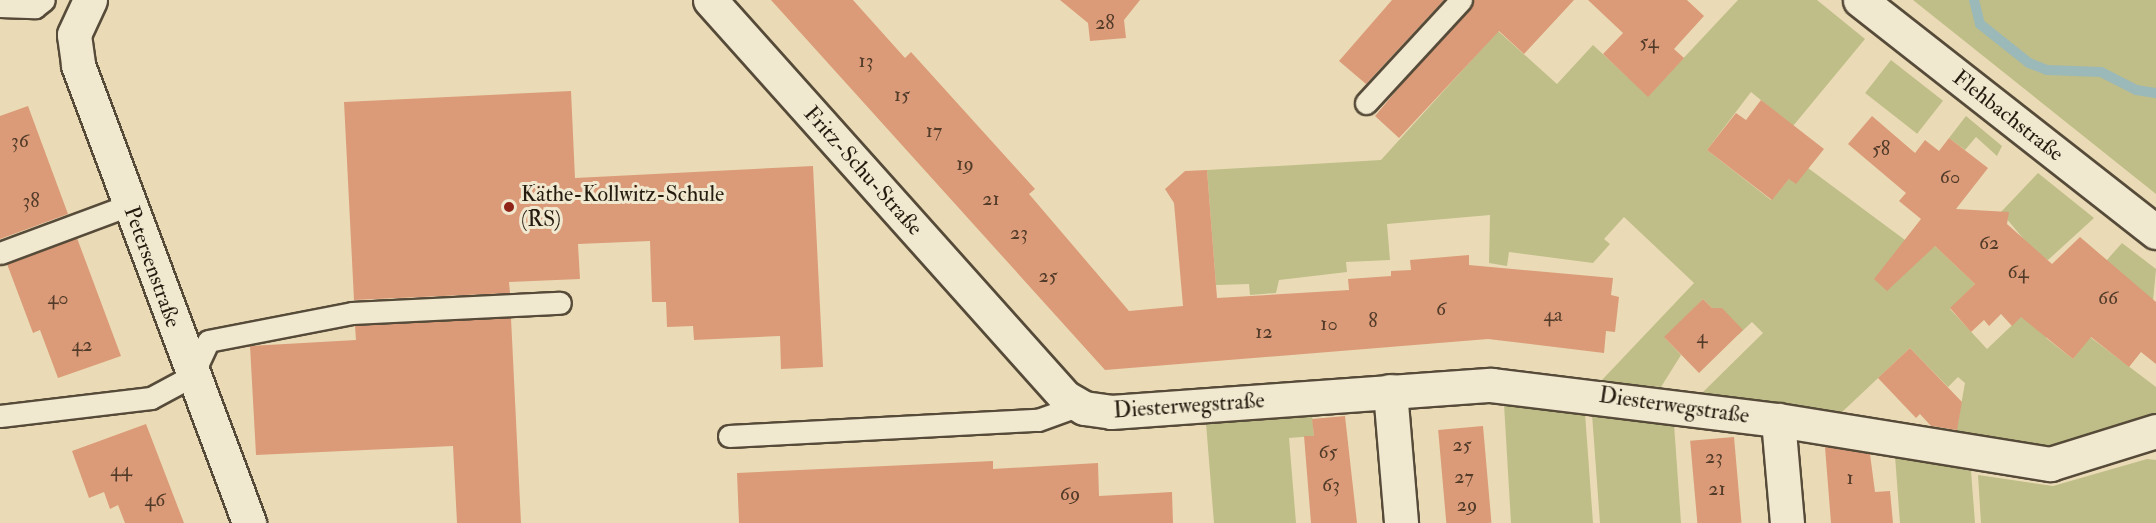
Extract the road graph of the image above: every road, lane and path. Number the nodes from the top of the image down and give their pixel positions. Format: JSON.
{"nodes":[{"id":1,"x":44,"y":0,"type":"edge"},
{"id":2,"x":710,"y":0,"type":"edge"},
{"id":3,"x":1461,"y":0,"type":"edge"},
{"id":4,"x":1860,"y":0,"type":"edge"},
{"id":5,"x":81,"y":3,"type":"edge"},
{"id":6,"x":0,"y":6,"type":"edge"},
{"id":7,"x":1366,"y":103,"type":"dead end"},
{"id":8,"x":129,"y":205,"type":"junction"},
{"id":9,"x":2156,"y":232,"type":"edge"},
{"id":10,"x":0,"y":253,"type":"edge"},
{"id":11,"x":560,"y":303,"type":"dead end"},
{"id":12,"x":192,"y":376,"type":"junction"},
{"id":13,"x":1390,"y":391,"type":"junction"},
{"id":14,"x":1077,"y":406,"type":"junction"},
{"id":15,"x":0,"y":416,"type":"edge"},
{"id":16,"x":1778,"y":420,"type":"junction"},
{"id":17,"x":2156,"y":431,"type":"edge"},
{"id":18,"x":729,"y":436,"type":"dead end"},
{"id":19,"x":249,"y":523,"type":"edge"},
{"id":20,"x":1401,"y":523,"type":"edge"},
{"id":21,"x":1787,"y":523,"type":"edge"}],
"edges":[{"from":1,"to":6,"type":"lane"},
{"from":2,"to":14,"type":"street","name":"Fritz-Schu-Straße"},
{"from":3,"to":7,"type":"lane"},
{"from":4,"to":9,"type":"street","name":"Flehbachstraße"},
{"from":5,"to":8,"type":"street","name":"Petersenstraße"},
{"from":8,"to":10,"type":"lane"},
{"from":8,"to":12,"type":"street","name":"Petersenstraße"},
{"from":11,"to":12,"type":"lane"},
{"from":12,"to":15,"type":"lane"},
{"from":12,"to":19,"type":"street","name":"Petersenstraße"},
{"from":13,"to":14,"type":"street","name":"Diesterwegstraße"},
{"from":13,"to":16,"type":"street","name":"Diesterwegstraße"},
{"from":13,"to":20,"type":"street"},
{"from":14,"to":18,"type":"lane"},
{"from":16,"to":17,"type":"street","name":"Diesterwegstraße"},
{"from":16,"to":21,"type":"street","name":"Diesterwegstraße"}]}
